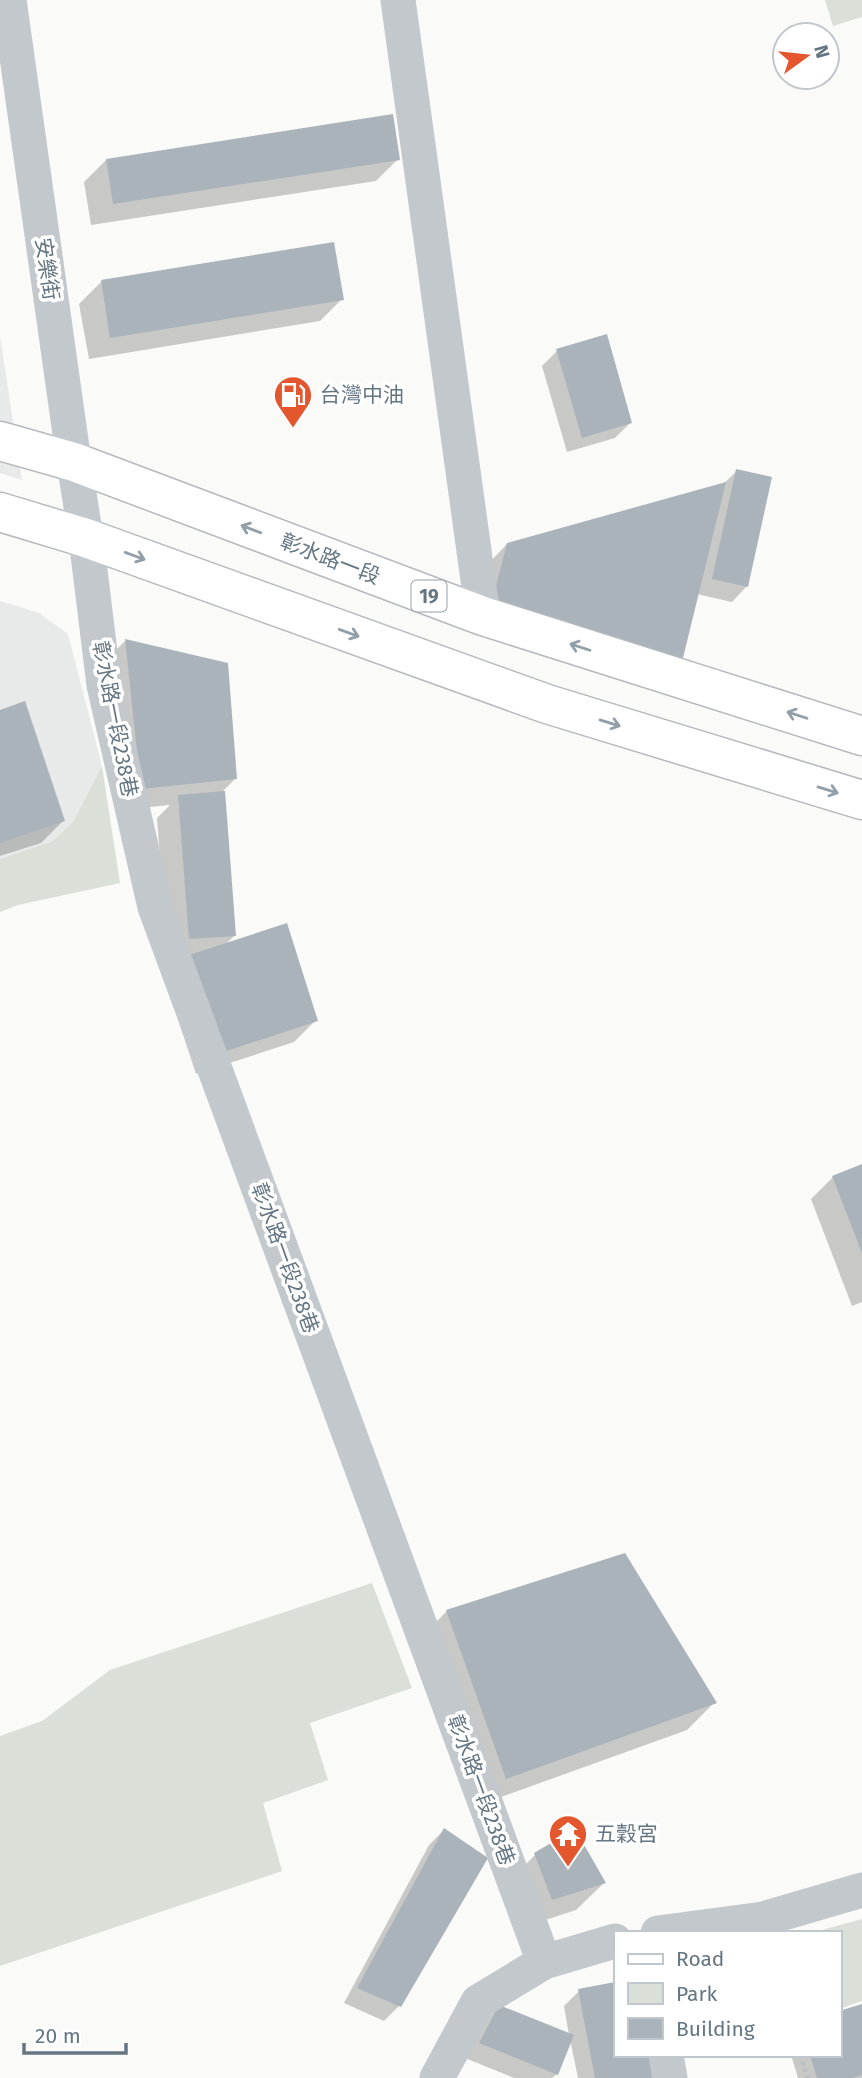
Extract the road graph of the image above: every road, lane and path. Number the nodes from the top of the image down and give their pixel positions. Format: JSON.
{"nodes":[{"id":1,"x":9,"y":0,"type":"edge"},
{"id":2,"x":398,"y":0,"type":"edge"},
{"id":3,"x":0,"y":441,"type":"edge"},
{"id":4,"x":74,"y":462,"type":"junction"},
{"id":5,"x":0,"y":512,"type":"edge"},
{"id":6,"x":86,"y":538,"type":"junction"},
{"id":7,"x":483,"y":616,"type":"junction"},
{"id":8,"x":862,"y":736,"type":"edge"},
{"id":9,"x":862,"y":800,"type":"edge"},
{"id":10,"x":862,"y":1890,"type":"edge"},
{"id":11,"x":674,"y":1931,"type":"edge"},
{"id":12,"x":614,"y":1941,"type":"edge"},
{"id":13,"x":544,"y":1962,"type":"junction"},
{"id":14,"x":666,"y":2057,"type":"edge"},
{"id":15,"x":802,"y":2057,"type":"edge"},
{"id":16,"x":437,"y":2078,"type":"edge"},
{"id":17,"x":670,"y":2078,"type":"edge"},
{"id":18,"x":807,"y":2078,"type":"edge"}],
"edges":[{"from":1,"to":4,"type":"street","name":"安樂街"},
{"from":2,"to":7,"type":"street"},
{"from":3,"to":4,"type":"main road","name":"彰水路一段","number":"19"},
{"from":4,"to":6,"type":"street","name":"安樂街"},
{"from":7,"to":4,"type":"main road","name":"彰水路一段","number":"19","one_way":true},
{"from":5,"to":6,"type":"main road"},
{"from":6,"to":9,"type":"main road","one_way":true},
{"from":6,"to":13,"type":"street","name":"彰水路一段238巷"},
{"from":8,"to":7,"type":"main road","name":"彰水路一段","number":"19","one_way":true},
{"from":10,"to":11,"type":"street"},
{"from":12,"to":13,"type":"street"},
{"from":13,"to":16,"type":"street"},
{"from":14,"to":17,"type":"street"},
{"from":15,"to":18,"type":"path"}]}
